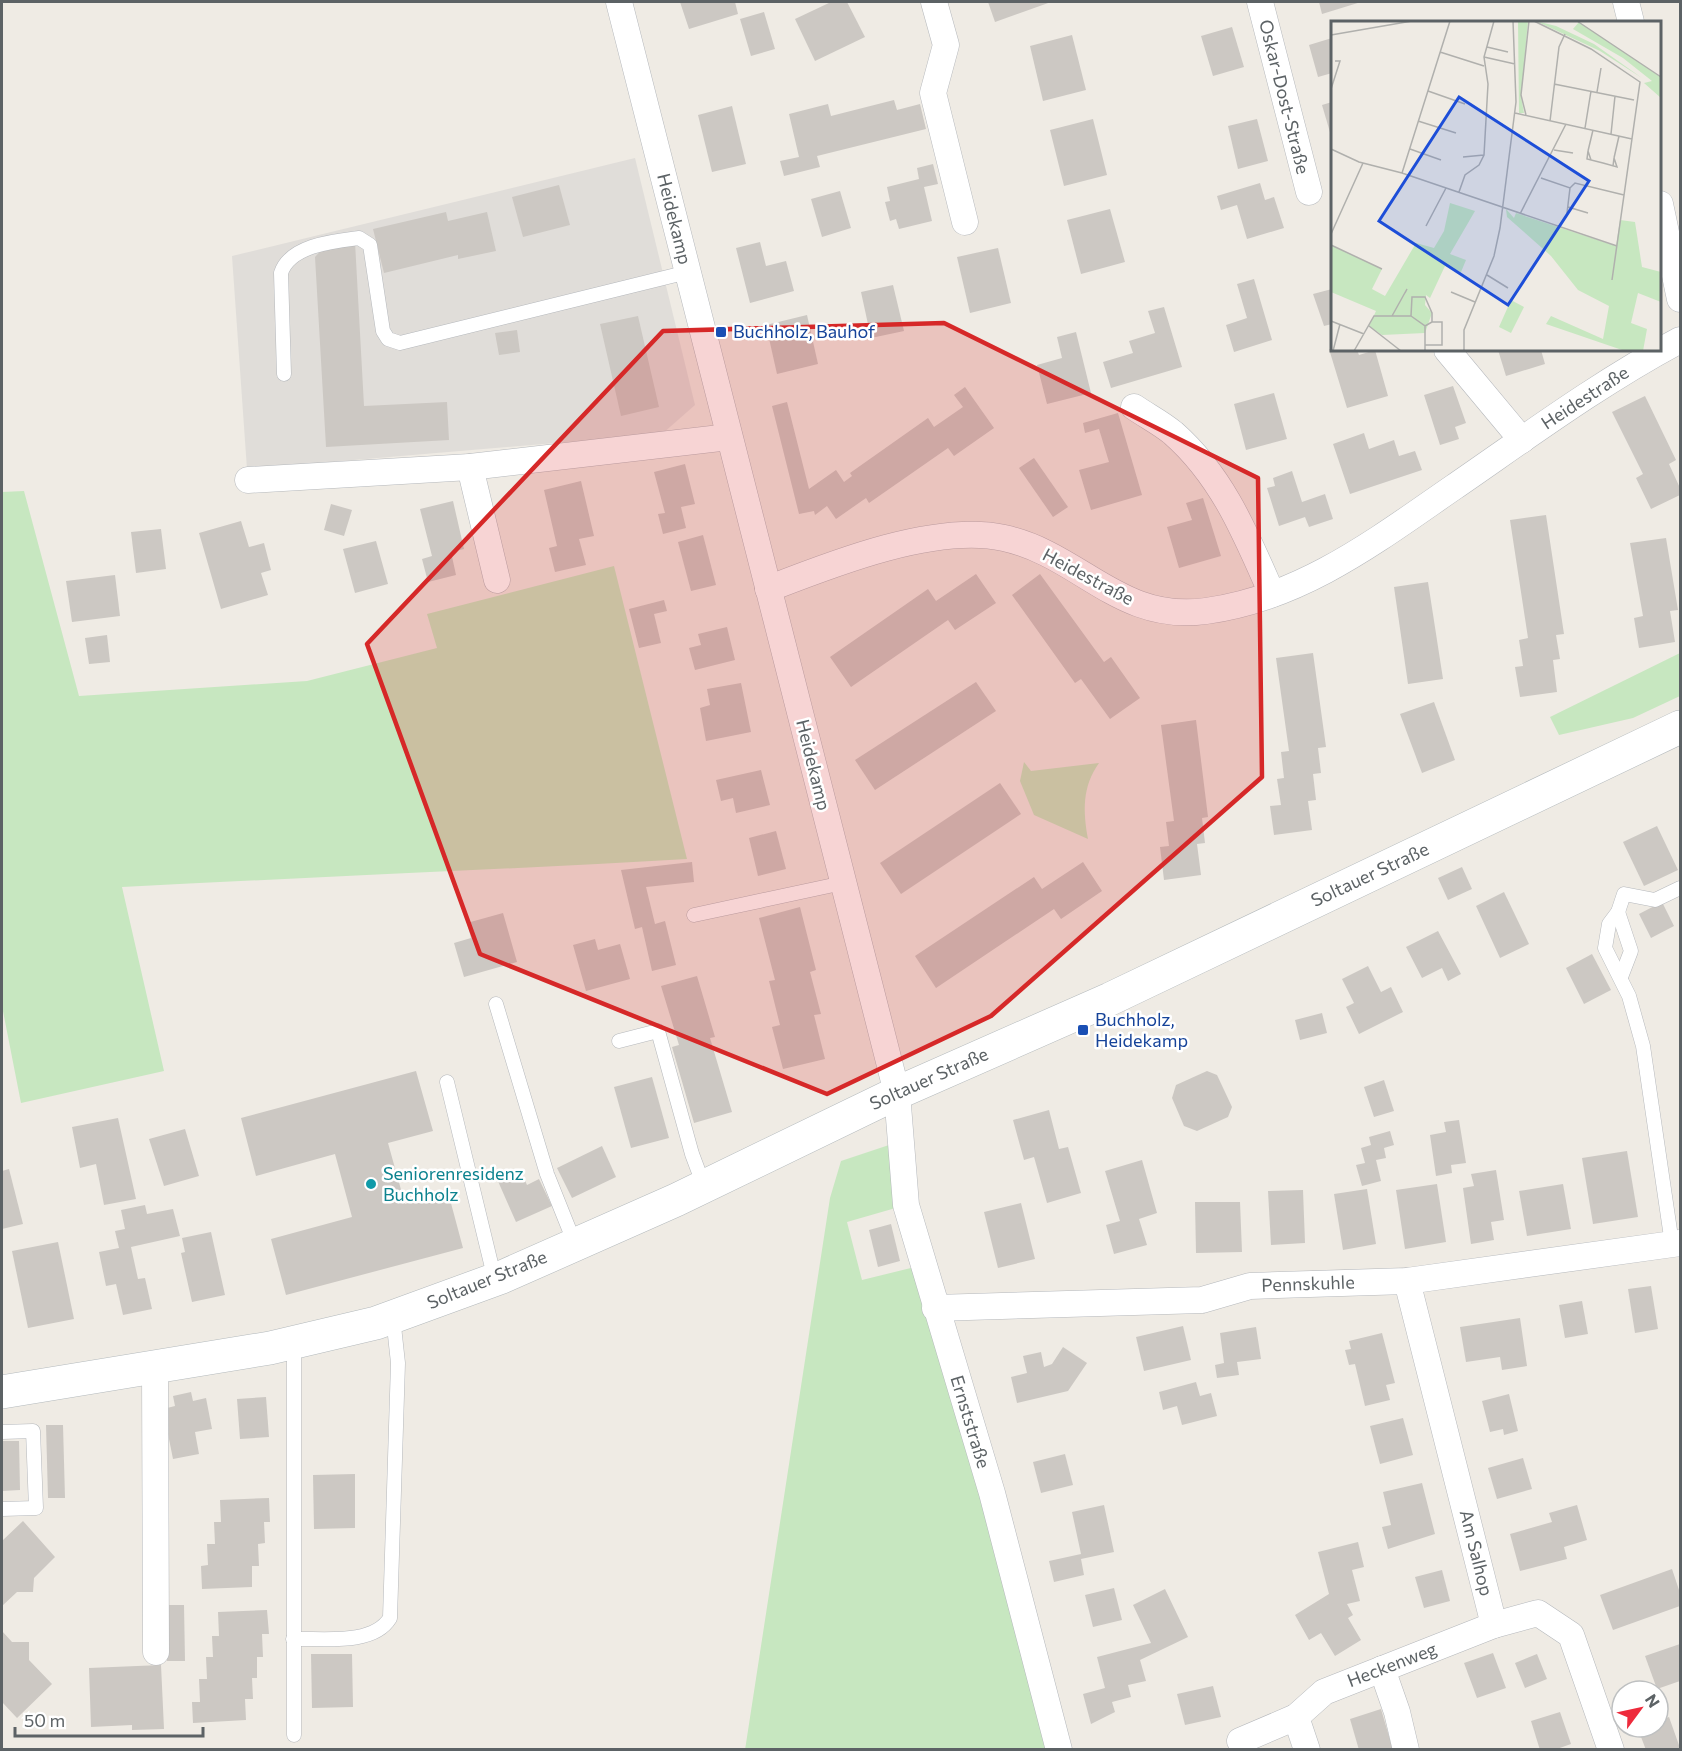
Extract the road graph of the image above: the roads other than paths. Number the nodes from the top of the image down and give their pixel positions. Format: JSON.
{"nodes":[{"id":1,"x":619,"y":2,"type":"edge"},
{"id":2,"x":934,"y":2,"type":"edge"},
{"id":3,"x":1260,"y":2,"type":"edge"},
{"id":4,"x":1626,"y":2,"type":"edge"},
{"id":5,"x":1631,"y":21,"type":"edge"},
{"id":6,"x":1309,"y":192,"type":"dead end"},
{"id":7,"x":1661,"y":213,"type":"edge"},
{"id":8,"x":965,"y":222,"type":"dead end"},
{"id":9,"x":688,"y":272,"type":"junction"},
{"id":10,"x":1680,"y":299,"type":"edge"},
{"id":11,"x":1680,"y":340,"type":"edge"},
{"id":12,"x":1661,"y":350,"type":"edge"},
{"id":13,"x":1448,"y":351,"type":"edge"},
{"id":14,"x":1659,"y":351,"type":"edge"},
{"id":15,"x":284,"y":374,"type":"dead end"},
{"id":16,"x":1134,"y":407,"type":"dead end"},
{"id":17,"x":729,"y":437,"type":"junction"},
{"id":18,"x":1522,"y":440,"type":"junction"},
{"id":19,"x":470,"y":467,"type":"junction"},
{"id":20,"x":248,"y":480,"type":"dead end"},
{"id":21,"x":497,"y":580,"type":"dead end"},
{"id":22,"x":768,"y":590,"type":"junction"},
{"id":23,"x":1272,"y":594,"type":"junction"},
{"id":24,"x":1680,"y":727,"type":"edge"},
{"id":25,"x":843,"y":883,"type":"junction"},
{"id":26,"x":1680,"y":888,"type":"edge"},
{"id":27,"x":1618,"y":912,"type":"junction"},
{"id":28,"x":694,"y":915,"type":"dead end"},
{"id":29,"x":1621,"y":977,"type":"junction"},
{"id":30,"x":496,"y":1004,"type":"dead end"},
{"id":31,"x":619,"y":1041,"type":"dead end"},
{"id":32,"x":447,"y":1082,"type":"dead end"},
{"id":33,"x":897,"y":1093,"type":"junction"},
{"id":34,"x":704,"y":1186,"type":"junction"},
{"id":35,"x":575,"y":1244,"type":"junction"},
{"id":36,"x":1676,"y":1244,"type":"edge"},
{"id":37,"x":495,"y":1280,"type":"junction"},
{"id":38,"x":1407,"y":1281,"type":"junction"},
{"id":39,"x":935,"y":1308,"type":"junction"},
{"id":40,"x":393,"y":1317,"type":"junction"},
{"id":41,"x":294,"y":1343,"type":"junction"},
{"id":42,"x":155,"y":1368,"type":"junction"},
{"id":43,"x":2,"y":1392,"type":"edge"},
{"id":44,"x":2,"y":1432,"type":"edge"},
{"id":45,"x":2,"y":1509,"type":"edge"},
{"id":46,"x":1494,"y":1625,"type":"junction"},
{"id":47,"x":293,"y":1639,"type":"junction"},
{"id":48,"x":156,"y":1652,"type":"dead end"},
{"id":49,"x":1382,"y":1669,"type":"junction"},
{"id":50,"x":1296,"y":1717,"type":"junction"},
{"id":51,"x":294,"y":1735,"type":"dead end"},
{"id":52,"x":1240,"y":1741,"type":"dead end"},
{"id":53,"x":1059,"y":1749,"type":"edge"},
{"id":54,"x":1307,"y":1749,"type":"edge"},
{"id":55,"x":1406,"y":1749,"type":"edge"},
{"id":56,"x":1611,"y":1749,"type":"edge"}],
"edges":[{"from":1,"to":9,"type":"street","name":"Heidekamp"},
{"from":2,"to":8,"type":"street"},
{"from":3,"to":6,"type":"street","name":"Oskar-Dost-Straße"},
{"from":4,"to":5,"type":"street"},
{"from":7,"to":10,"type":"street"},
{"from":9,"to":15,"type":"lane"},
{"from":9,"to":17,"type":"street","name":"Heidekamp"},
{"from":11,"to":12,"type":"street","name":"Heidestraße"},
{"from":13,"to":18,"type":"street","name":"Heidestraße"},
{"from":14,"to":18,"type":"street","name":"Heidestraße"},
{"from":16,"to":23,"type":"street"},
{"from":17,"to":19,"type":"street"},
{"from":17,"to":22,"type":"street","name":"Heidekamp"},
{"from":18,"to":23,"type":"street","name":"Heidestraße"},
{"from":19,"to":20,"type":"street"},
{"from":19,"to":21,"type":"street"},
{"from":22,"to":23,"type":"street","name":"Heidestraße"},
{"from":22,"to":25,"type":"street","name":"Heidekamp"},
{"from":24,"to":33,"type":"main road","name":"Soltauer Straße"},
{"from":25,"to":28,"type":"lane"},
{"from":25,"to":33,"type":"street","name":"Heidekamp"},
{"from":26,"to":27,"type":"lane"},
{"from":27,"to":29,"type":"lane"},
{"from":27,"to":29,"type":"lane"},
{"from":29,"to":36,"type":"lane"},
{"from":30,"to":35,"type":"lane"},
{"from":31,"to":34,"type":"lane"},
{"from":32,"to":37,"type":"lane"},
{"from":33,"to":34,"type":"main road","name":"Soltauer Straße"},
{"from":33,"to":39,"type":"street","name":"Ernststraße"},
{"from":34,"to":35,"type":"main road","name":"Soltauer Straße"},
{"from":35,"to":37,"type":"main road","name":"Soltauer Straße"},
{"from":36,"to":38,"type":"street","name":"Pennskuhle"},
{"from":37,"to":40,"type":"main road","name":"Soltauer Straße"},
{"from":38,"to":39,"type":"street","name":"Pennskuhle"},
{"from":38,"to":46,"type":"street","name":"Am Salhop"},
{"from":39,"to":53,"type":"street","name":"Ernststraße"},
{"from":40,"to":41,"type":"main road","name":"Soltauer Straße"},
{"from":40,"to":47,"type":"lane"},
{"from":41,"to":42,"type":"main road","name":"Soltauer Straße"},
{"from":41,"to":47,"type":"lane"},
{"from":42,"to":43,"type":"main road","name":"Soltauer Straße"},
{"from":42,"to":48,"type":"street"},
{"from":44,"to":45,"type":"lane"},
{"from":46,"to":49,"type":"street","name":"Heckenweg"},
{"from":46,"to":56,"type":"street"},
{"from":47,"to":51,"type":"lane"},
{"from":49,"to":50,"type":"street","name":"Heckenweg"},
{"from":49,"to":55,"type":"street"},
{"from":50,"to":52,"type":"street","name":"Heckenweg"},
{"from":50,"to":54,"type":"street"}]}
